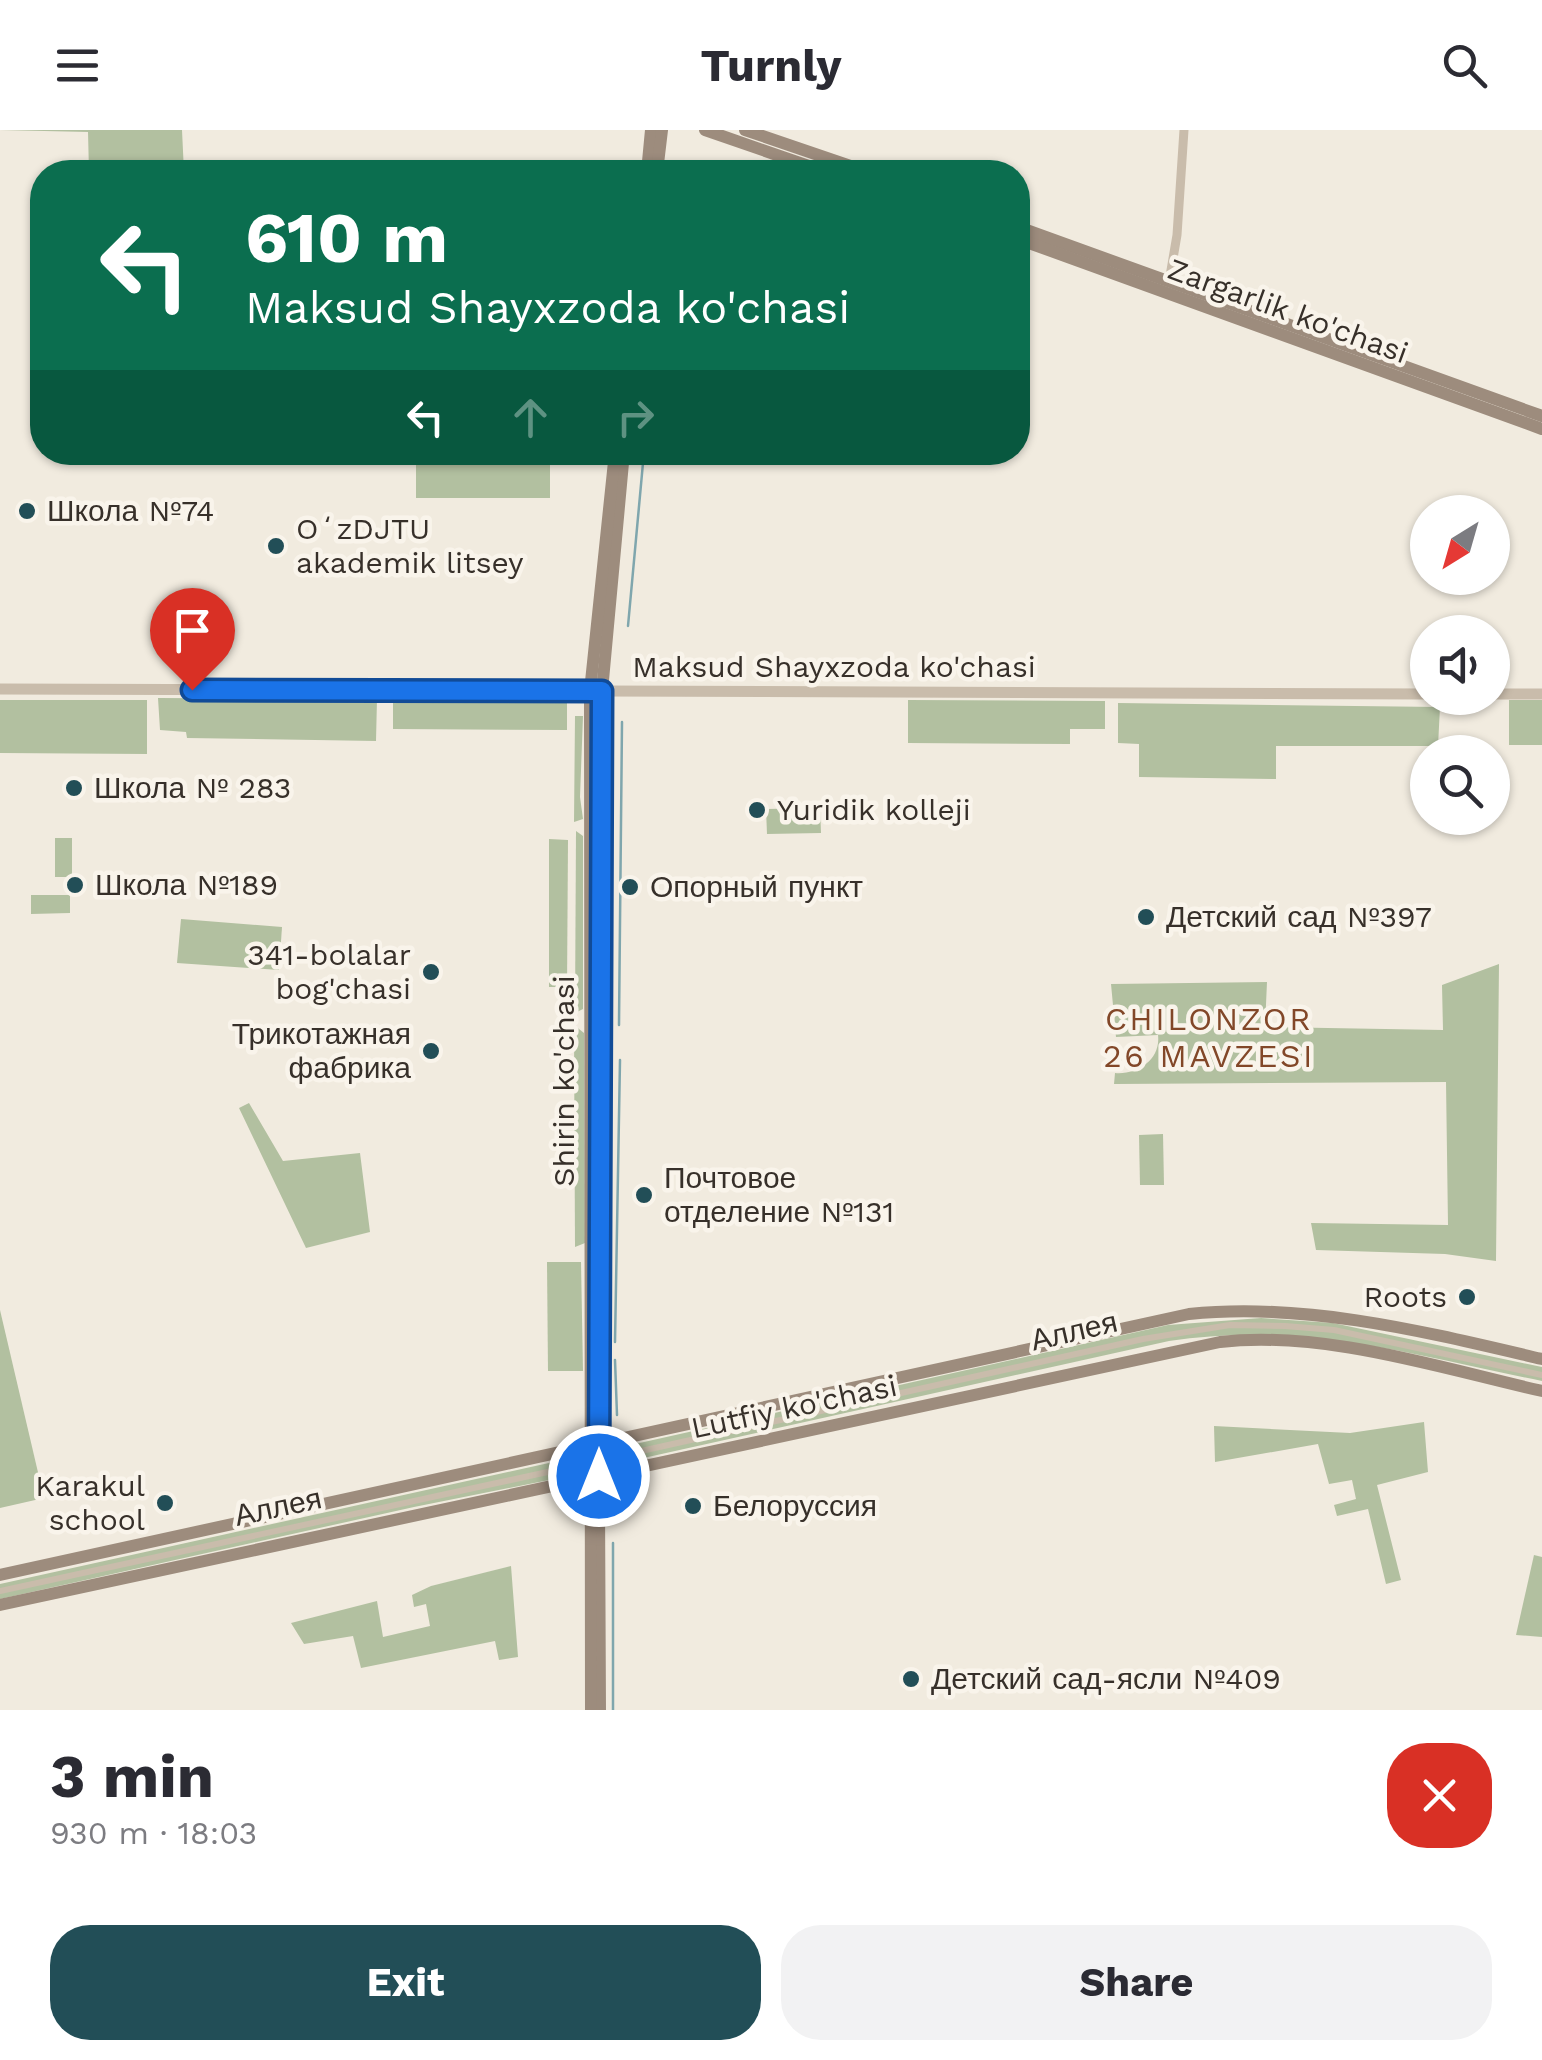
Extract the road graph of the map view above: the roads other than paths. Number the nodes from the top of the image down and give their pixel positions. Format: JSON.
{"nodes":[{"id":1,"x":652,"y":130,"type":"edge"},
{"id":2,"x":662,"y":130,"type":"edge"},
{"id":3,"x":705,"y":130,"type":"edge"},
{"id":4,"x":745,"y":130,"type":"edge"},
{"id":5,"x":1184,"y":130,"type":"edge"},
{"id":6,"x":648,"y":160,"type":"edge"},
{"id":7,"x":658,"y":160,"type":"edge"},
{"id":8,"x":791,"y":160,"type":"edge"},
{"id":9,"x":833,"y":160,"type":"edge"},
{"id":10,"x":1030,"y":231,"type":"edge"},
{"id":11,"x":1030,"y":243,"type":"edge"},
{"id":12,"x":1169,"y":282,"type":"junction"},
{"id":13,"x":1542,"y":416,"type":"edge"},
{"id":14,"x":1542,"y":429,"type":"edge"},
{"id":15,"x":614,"y":465,"type":"edge"},
{"id":16,"x":622,"y":465,"type":"edge"},
{"id":17,"x":0,"y":689,"type":"edge"},
{"id":18,"x":596,"y":691,"type":"junction"},
{"id":19,"x":1410,"y":694,"type":"edge"},
{"id":20,"x":1510,"y":694,"type":"edge"},
{"id":21,"x":1542,"y":694,"type":"edge"},
{"id":22,"x":1542,"y":1359,"type":"edge"},
{"id":23,"x":1542,"y":1374,"type":"edge"},
{"id":24,"x":1542,"y":1391,"type":"edge"},
{"id":25,"x":594,"y":1446,"type":"junction"},
{"id":26,"x":618,"y":1456,"type":"dead end"},
{"id":27,"x":566,"y":1468,"type":"dead end"},
{"id":28,"x":595,"y":1476,"type":"junction"},
{"id":29,"x":0,"y":1575,"type":"edge"},
{"id":30,"x":0,"y":1591,"type":"edge"},
{"id":31,"x":0,"y":1605,"type":"edge"},
{"id":32,"x":590,"y":1710,"type":"edge"},
{"id":33,"x":600,"y":1710,"type":"edge"}],
"edges":[{"from":1,"to":6,"type":"main road"},
{"from":2,"to":7,"type":"main road"},
{"from":3,"to":8,"type":"main road"},
{"from":4,"to":9,"type":"main road"},
{"from":5,"to":12,"type":"street"},
{"from":10,"to":12,"type":"main road","name":"Zargarlik ko'chasi"},
{"from":11,"to":14,"type":"main road","name":"Zargarlik ko'chasi"},
{"from":12,"to":13,"type":"main road","name":"Zargarlik ko'chasi"},
{"from":15,"to":18,"type":"main road","name":"Shirin ko'chasi"},
{"from":16,"to":18,"type":"main road","name":"Shirin ko'chasi"},
{"from":17,"to":18,"type":"street","name":"Maksud Shayxzoda ko'chasi"},
{"from":18,"to":19,"type":"street","name":"Maksud Shayxzoda ko'chasi"},
{"from":18,"to":25,"type":"main road","name":"Shirin ko'chasi"},
{"from":20,"to":21,"type":"street"},
{"from":22,"to":25,"type":"main road","name":"Lutfiy ko'chasi"},
{"from":23,"to":26,"type":"street","name":"Аллея"},
{"from":24,"to":28,"type":"main road","name":"Lutfiy ko'chasi"},
{"from":25,"to":28,"type":"main road","name":"Shirin ko'chasi"},
{"from":25,"to":29,"type":"main road","name":"Lutfiy ko'chasi"},
{"from":27,"to":30,"type":"street","name":"Аллея"},
{"from":28,"to":31,"type":"main road","name":"Lutfiy ko'chasi"},
{"from":28,"to":32,"type":"main road","name":"Shirin ko'chasi"},
{"from":28,"to":33,"type":"main road","name":"Shirin ko'chasi"}]}
